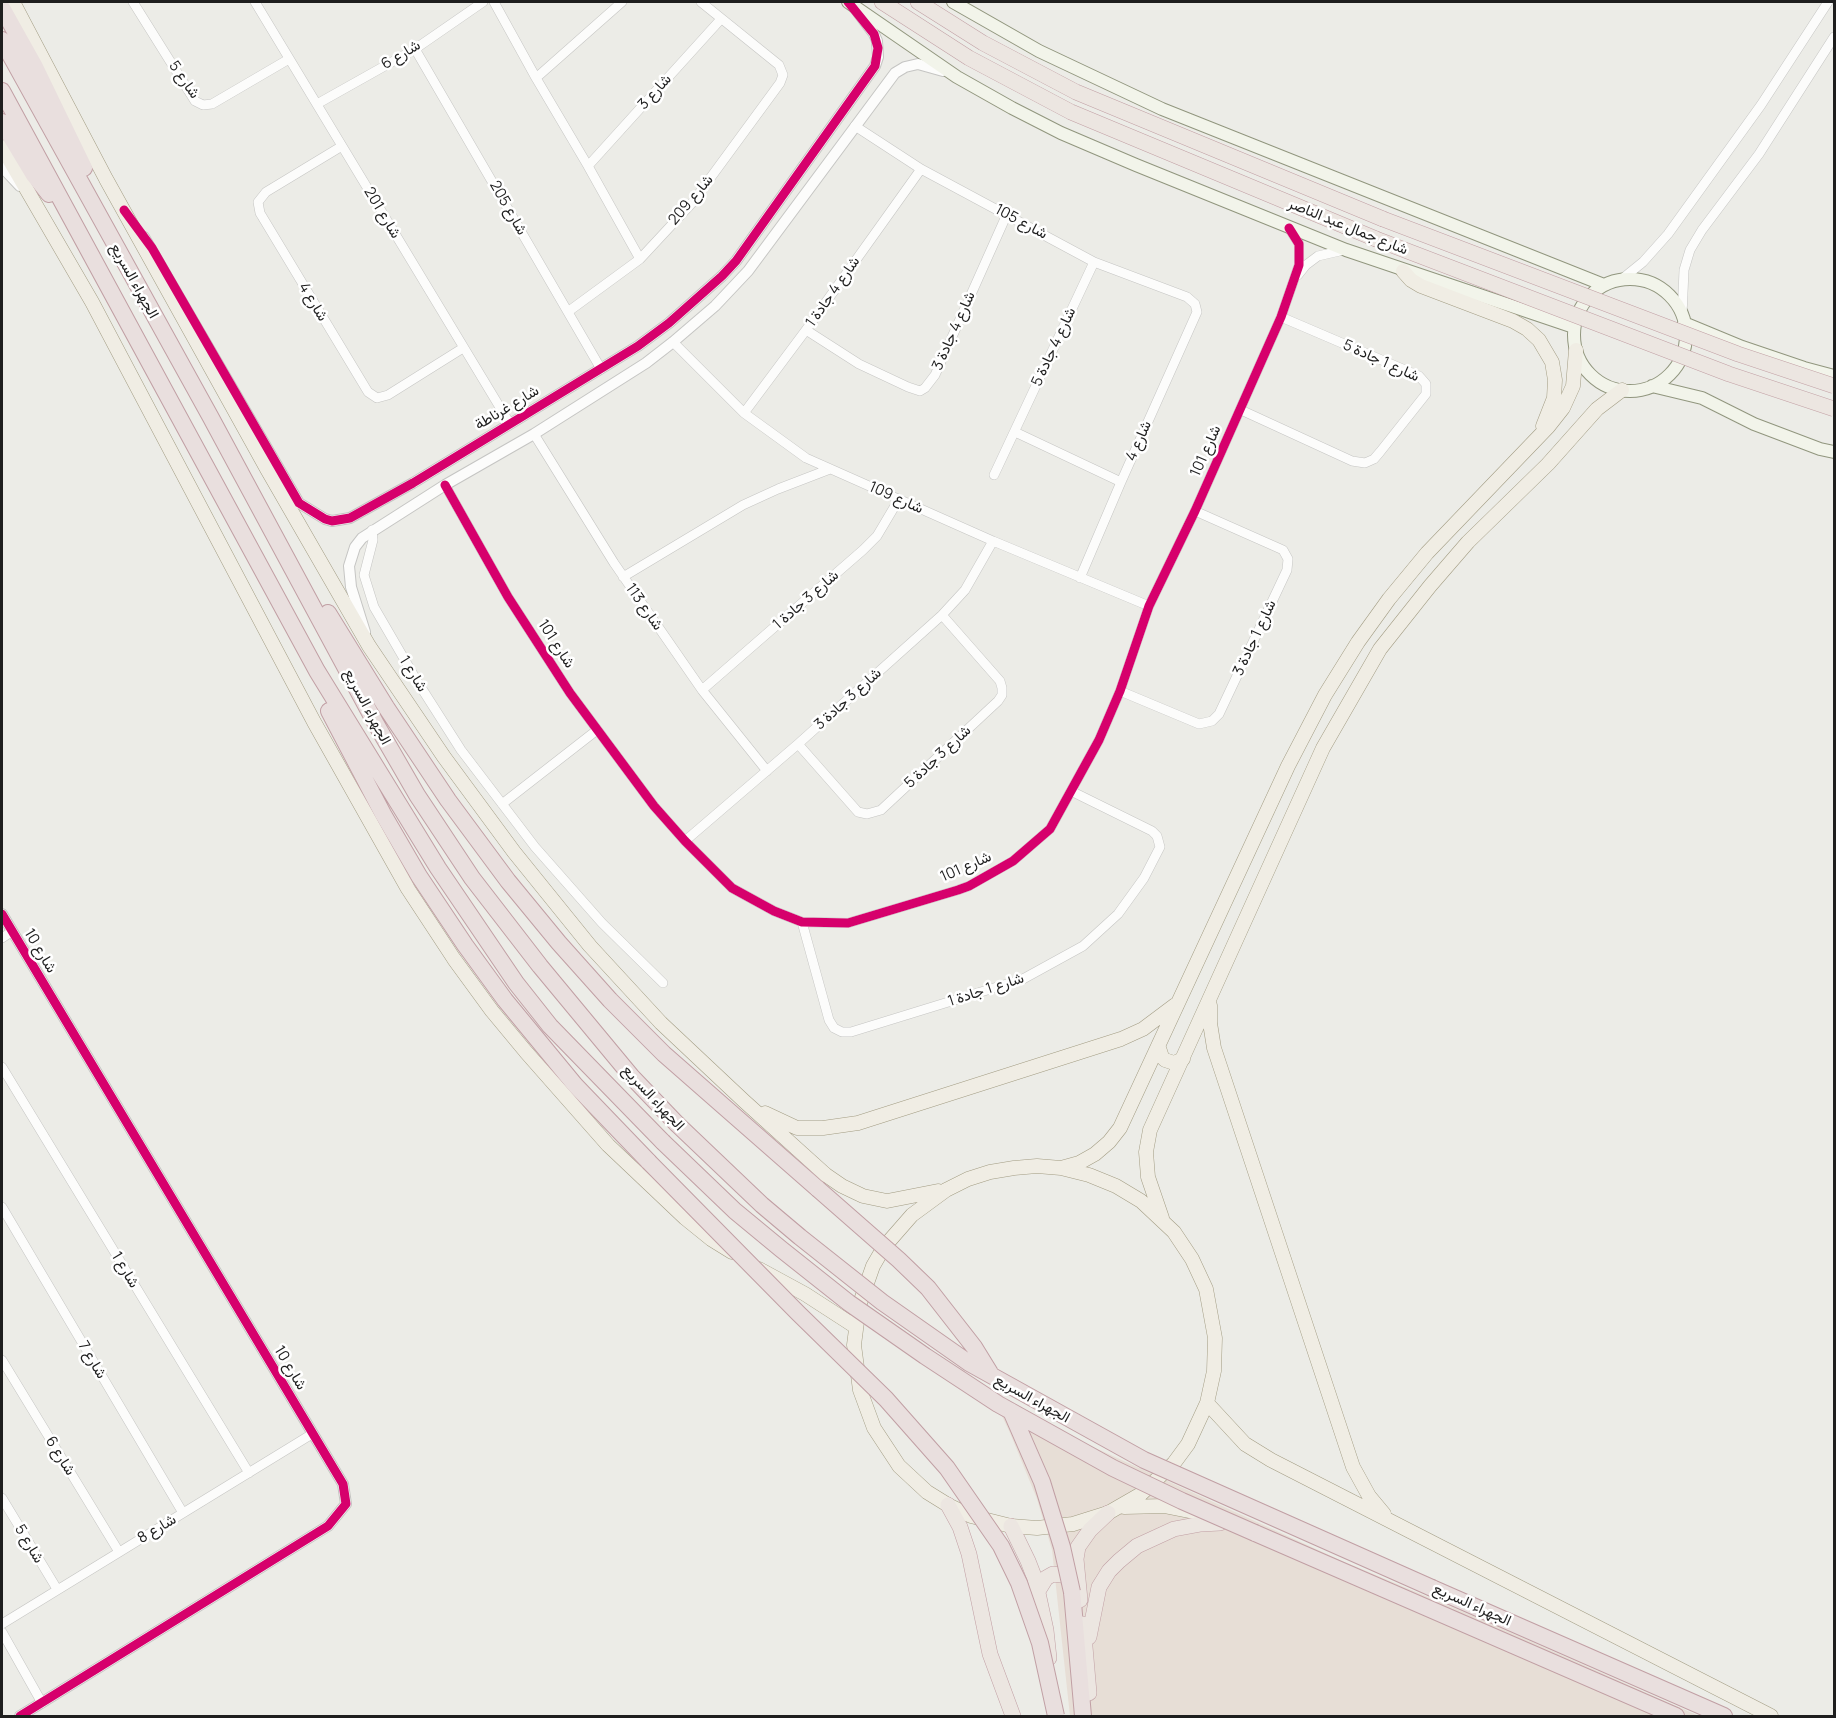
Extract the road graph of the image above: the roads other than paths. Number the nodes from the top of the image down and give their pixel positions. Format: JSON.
{"nodes":[{"id":1,"x":13,"y":2,"type":"edge"},
{"id":2,"x":134,"y":2,"type":"edge"},
{"id":3,"x":255,"y":2,"type":"edge"},
{"id":4,"x":483,"y":2,"type":"edge"},
{"id":5,"x":494,"y":2,"type":"edge"},
{"id":6,"x":622,"y":2,"type":"edge"},
{"id":7,"x":701,"y":2,"type":"edge"},
{"id":8,"x":848,"y":2,"type":"edge"},
{"id":9,"x":882,"y":2,"type":"edge"},
{"id":10,"x":918,"y":2,"type":"edge"},
{"id":11,"x":953,"y":2,"type":"edge"},
{"id":12,"x":1828,"y":2,"type":"edge"},
{"id":13,"x":2,"y":8,"type":"edge"},
{"id":14,"x":721,"y":19,"type":"junction"},
{"id":15,"x":1834,"y":37,"type":"edge"},
{"id":16,"x":2,"y":40,"type":"edge"},
{"id":17,"x":415,"y":49,"type":"junction"},
{"id":18,"x":289,"y":58,"type":"junction"},
{"id":19,"x":873,"y":70,"type":"junction"},
{"id":20,"x":957,"y":77,"type":"junction"},
{"id":21,"x":536,"y":78,"type":"junction"},
{"id":22,"x":890,"y":78,"type":"junction"},
{"id":23,"x":2,"y":91,"type":"edge"},
{"id":24,"x":317,"y":104,"type":"junction"},
{"id":25,"x":2,"y":122,"type":"edge"},
{"id":26,"x":855,"y":126,"type":"junction"},
{"id":27,"x":342,"y":146,"type":"junction"},
{"id":28,"x":2,"y":147,"type":"edge"},
{"id":29,"x":588,"y":166,"type":"junction"},
{"id":30,"x":2,"y":167,"type":"edge"},
{"id":31,"x":921,"y":169,"type":"junction"},
{"id":32,"x":124,"y":210,"type":"junction"},
{"id":33,"x":68,"y":212,"type":"junction"},
{"id":34,"x":1007,"y":214,"type":"junction"},
{"id":35,"x":49,"y":226,"type":"junction"},
{"id":36,"x":1289,"y":228,"type":"junction"},
{"id":37,"x":111,"y":239,"type":"junction"},
{"id":38,"x":1346,"y":250,"type":"junction"},
{"id":39,"x":640,"y":259,"type":"junction"},
{"id":40,"x":1094,"y":262,"type":"junction"},
{"id":41,"x":1403,"y":270,"type":"junction"},
{"id":42,"x":722,"y":276,"type":"junction"},
{"id":43,"x":1295,"y":279,"type":"junction"},
{"id":44,"x":1622,"y":279,"type":"junction"},
{"id":45,"x":1604,"y":285,"type":"junction"},
{"id":46,"x":734,"y":287,"type":"junction"},
{"id":47,"x":705,"y":292,"type":"junction"},
{"id":48,"x":1195,"y":304,"type":"joint"},
{"id":49,"x":715,"y":306,"type":"junction"},
{"id":50,"x":568,"y":311,"type":"junction"},
{"id":51,"x":1281,"y":317,"type":"junction"},
{"id":52,"x":1683,"y":319,"type":"junction"},
{"id":53,"x":1574,"y":327,"type":"junction"},
{"id":54,"x":807,"y":330,"type":"junction"},
{"id":55,"x":673,"y":342,"type":"junction"},
{"id":56,"x":464,"y":348,"type":"junction"},
{"id":57,"x":1576,"y":350,"type":"junction"},
{"id":58,"x":601,"y":369,"type":"junction"},
{"id":59,"x":1834,"y":376,"type":"edge"},
{"id":60,"x":1652,"y":386,"type":"junction"},
{"id":61,"x":1834,"y":386,"type":"edge"},
{"id":62,"x":1622,"y":390,"type":"junction"},
{"id":63,"x":1834,"y":409,"type":"edge"},
{"id":64,"x":1241,"y":410,"type":"junction"},
{"id":65,"x":744,"y":413,"type":"junction"},
{"id":66,"x":210,"y":416,"type":"junction"},
{"id":67,"x":510,"y":424,"type":"junction"},
{"id":68,"x":1014,"y":432,"type":"junction"},
{"id":69,"x":534,"y":434,"type":"junction"},
{"id":70,"x":1531,"y":444,"type":"junction"},
{"id":71,"x":1834,"y":452,"type":"edge"},
{"id":72,"x":830,"y":469,"type":"junction"},
{"id":73,"x":994,"y":475,"type":"dead end"},
{"id":74,"x":1121,"y":482,"type":"junction"},
{"id":75,"x":445,"y":485,"type":"junction"},
{"id":76,"x":899,"y":499,"type":"junction"},
{"id":77,"x":1195,"y":511,"type":"junction"},
{"id":78,"x":363,"y":513,"type":"junction"},
{"id":79,"x":372,"y":530,"type":"junction"},
{"id":80,"x":993,"y":541,"type":"junction"},
{"id":81,"x":623,"y":577,"type":"junction"},
{"id":82,"x":1080,"y":578,"type":"junction"},
{"id":83,"x":1149,"y":606,"type":"junction"},
{"id":84,"x":942,"y":615,"type":"junction"},
{"id":85,"x":369,"y":646,"type":"junction"},
{"id":86,"x":305,"y":648,"type":"junction"},
{"id":87,"x":702,"y":690,"type":"junction"},
{"id":88,"x":1120,"y":691,"type":"junction"},
{"id":89,"x":597,"y":730,"type":"junction"},
{"id":90,"x":798,"y":744,"type":"junction"},
{"id":91,"x":767,"y":771,"type":"junction"},
{"id":92,"x":1071,"y":791,"type":"junction"},
{"id":93,"x":502,"y":804,"type":"junction"},
{"id":94,"x":685,"y":841,"type":"junction"},
{"id":95,"x":3,"y":920,"type":"edge"},
{"id":96,"x":802,"y":922,"type":"junction"},
{"id":97,"x":6,"y":935,"type":"edge"},
{"id":98,"x":663,"y":984,"type":"dead end"},
{"id":99,"x":1211,"y":997,"type":"junction"},
{"id":100,"x":1179,"y":1002,"type":"junction"},
{"id":101,"x":1159,"y":1047,"type":"junction"},
{"id":102,"x":1183,"y":1059,"type":"junction"},
{"id":103,"x":2,"y":1067,"type":"edge"},
{"id":104,"x":744,"y":1101,"type":"junction"},
{"id":105,"x":1061,"y":1168,"type":"junction"},
{"id":106,"x":946,"y":1190,"type":"junction"},
{"id":107,"x":2,"y":1207,"type":"edge"},
{"id":108,"x":1163,"y":1220,"type":"junction"},
{"id":109,"x":856,"y":1327,"type":"junction"},
{"id":110,"x":2,"y":1360,"type":"edge"},
{"id":111,"x":1207,"y":1403,"type":"junction"},
{"id":112,"x":312,"y":1434,"type":"junction"},
{"id":113,"x":249,"y":1473,"type":"junction"},
{"id":114,"x":2,"y":1498,"type":"edge"},
{"id":115,"x":948,"y":1506,"type":"junction"},
{"id":116,"x":1115,"y":1510,"type":"junction"},
{"id":117,"x":183,"y":1512,"type":"junction"},
{"id":118,"x":1392,"y":1522,"type":"junction"},
{"id":119,"x":1221,"y":1523,"type":"junction"},
{"id":120,"x":1011,"y":1526,"type":"junction"},
{"id":121,"x":119,"y":1552,"type":"junction"},
{"id":122,"x":57,"y":1590,"type":"junction"},
{"id":123,"x":1076,"y":1590,"type":"junction"},
{"id":124,"x":1038,"y":1591,"type":"junction"},
{"id":125,"x":2,"y":1624,"type":"edge"},
{"id":126,"x":2,"y":1632,"type":"edge"},
{"id":127,"x":1086,"y":1655,"type":"junction"},
{"id":128,"x":42,"y":1703,"type":"junction"},
{"id":129,"x":20,"y":1716,"type":"edge"},
{"id":130,"x":1013,"y":1716,"type":"edge"},
{"id":131,"x":1054,"y":1716,"type":"edge"},
{"id":132,"x":1083,"y":1716,"type":"edge"},
{"id":133,"x":1091,"y":1716,"type":"edge"},
{"id":134,"x":1657,"y":1716,"type":"edge"},
{"id":135,"x":1676,"y":1716,"type":"edge"},
{"id":136,"x":1724,"y":1716,"type":"edge"},
{"id":137,"x":1771,"y":1716,"type":"edge"}],
"edges":[{"from":1,"to":32,"type":"main road","name":"الجهراء السريع"},
{"from":2,"to":18,"type":"street","name":"شارع 5"},
{"from":3,"to":18,"type":"street","name":"شارع 201"},
{"from":4,"to":17,"type":"street","name":"شارع 6"},
{"from":5,"to":21,"type":"street"},
{"from":6,"to":21,"type":"street"},
{"from":7,"to":14,"type":"street"},
{"from":8,"to":19,"type":"street","name":"شارع غرناطة"},
{"from":8,"to":20,"type":"main road"},
{"from":9,"to":63,"type":"highway","name":"شارع جمال عبد الناصر","bridge":true},
{"from":10,"to":61,"type":"highway","name":"شارع جمال عبد الناصر","bridge":true},
{"from":11,"to":45,"type":"main road"},
{"from":12,"to":44,"type":"street"},
{"from":13,"to":37,"type":"highway"},
{"from":14,"to":29,"type":"street","name":"شارع 3"},
{"from":14,"to":39,"type":"street","name":"شارع 209"},
{"from":15,"to":52,"type":"street"},
{"from":16,"to":37,"type":"highway","name":"الجهراء السريع"},
{"from":17,"to":24,"type":"street","name":"شارع 6"},
{"from":17,"to":50,"type":"street","name":"شارع 205"},
{"from":18,"to":24,"type":"street","name":"شارع 201"},
{"from":19,"to":22,"type":"street"},
{"from":19,"to":42,"type":"street","name":"شارع غرناطة"},
{"from":20,"to":22,"type":"street"},
{"from":20,"to":36,"type":"main road"},
{"from":21,"to":29,"type":"street"},
{"from":22,"to":26,"type":"street"},
{"from":23,"to":33,"type":"highway","name":"الجهراء السريع"},
{"from":24,"to":27,"type":"street","name":"شارع 201"},
{"from":25,"to":33,"type":"highway"},
{"from":26,"to":31,"type":"street","name":"شارع 105"},
{"from":26,"to":46,"type":"street"},
{"from":27,"to":56,"type":"street","name":"شارع 201"},
{"from":27,"to":56,"type":"street","name":"شارع 4"},
{"from":28,"to":35,"type":"main road"},
{"from":29,"to":39,"type":"street"},
{"from":30,"to":35,"type":"street"},
{"from":31,"to":34,"type":"street","name":"شارع 105"},
{"from":31,"to":54,"type":"street","name":"شارع 4 جادة 1"},
{"from":32,"to":78,"type":"street","name":"شارع غرناطة"},
{"from":32,"to":85,"type":"main road","name":"الجهراء السريع"},
{"from":33,"to":86,"type":"highway","name":"الجهراء السريع"},
{"from":34,"to":40,"type":"street","name":"شارع 105"},
{"from":34,"to":54,"type":"street","name":"شارع 4 جادة 3"},
{"from":35,"to":109,"type":"main road"},
{"from":36,"to":38,"type":"main road"},
{"from":36,"to":43,"type":"street","name":"شارع 101"},
{"from":37,"to":66,"type":"highway","name":"الجهراء السريع"},
{"from":38,"to":41,"type":"main road"},
{"from":38,"to":43,"type":"street","name":"شارع 101"},
{"from":39,"to":50,"type":"street","name":"شارع 209"},
{"from":40,"to":48,"type":"street","name":"شارع 105"},
{"from":40,"to":68,"type":"street","name":"شارع 4 جادة 5"},
{"from":41,"to":53,"type":"main road"},
{"from":41,"to":70,"type":"main road"},
{"from":42,"to":46,"type":"street"},
{"from":42,"to":47,"type":"street","name":"شارع غرناطة"},
{"from":43,"to":51,"type":"street","name":"شارع 101"},
{"from":44,"to":45,"type":"main road"},
{"from":44,"to":52,"type":"main road"},
{"from":45,"to":53,"type":"main road"},
{"from":46,"to":49,"type":"street"},
{"from":47,"to":49,"type":"street"},
{"from":47,"to":58,"type":"street","name":"شارع غرناطة"},
{"from":48,"to":74,"type":"street","name":"شارع 4"},
{"from":49,"to":55,"type":"street"},
{"from":50,"to":58,"type":"street","name":"شارع 205"},
{"from":51,"to":64,"type":"street","name":"شارع 101"},
{"from":51,"to":64,"type":"street","name":"شارع 1 جادة 5"},
{"from":52,"to":59,"type":"main road"},
{"from":52,"to":60,"type":"main road"},
{"from":53,"to":57,"type":"main road"},
{"from":54,"to":65,"type":"street","name":"شارع 4 جادة 1"},
{"from":55,"to":65,"type":"street","name":"شارع 109"},
{"from":55,"to":69,"type":"street"},
{"from":56,"to":67,"type":"street","name":"شارع 201"},
{"from":57,"to":62,"type":"main road"},
{"from":57,"to":70,"type":"main road"},
{"from":58,"to":67,"type":"street","name":"شارع غرناطة"},
{"from":60,"to":62,"type":"main road"},
{"from":60,"to":71,"type":"main road"},
{"from":62,"to":99,"type":"main road"},
{"from":64,"to":77,"type":"street","name":"شارع 101"},
{"from":65,"to":72,"type":"street","name":"شارع 109"},
{"from":66,"to":123,"type":"highway","bridge":true},
{"from":66,"to":136,"type":"highway","name":"الجهراء السريع","bridge":true},
{"from":67,"to":78,"type":"street","name":"شارع غرناطة"},
{"from":68,"to":73,"type":"street","name":"شارع 4 جادة 5"},
{"from":68,"to":74,"type":"street"},
{"from":69,"to":75,"type":"street"},
{"from":69,"to":81,"type":"street","name":"شارع 113"},
{"from":70,"to":100,"type":"main road"},
{"from":72,"to":76,"type":"street","name":"شارع 109"},
{"from":72,"to":81,"type":"street"},
{"from":74,"to":82,"type":"street","name":"شارع 4"},
{"from":75,"to":79,"type":"street"},
{"from":75,"to":89,"type":"street","name":"شارع 101"},
{"from":76,"to":80,"type":"street","name":"شارع 109"},
{"from":76,"to":87,"type":"street","name":"شارع 3 جادة 1"},
{"from":77,"to":83,"type":"street","name":"شارع 101"},
{"from":77,"to":88,"type":"street","name":"شارع 1 جادة 3"},
{"from":78,"to":79,"type":"street"},
{"from":79,"to":85,"type":"street"},
{"from":79,"to":93,"type":"street","name":"شارع 1"},
{"from":80,"to":82,"type":"street","name":"شارع 109"},
{"from":80,"to":84,"type":"street","name":"شارع 3 جادة 3"},
{"from":81,"to":87,"type":"street","name":"شارع 113"},
{"from":82,"to":83,"type":"street","name":"شارع 109"},
{"from":83,"to":88,"type":"street","name":"شارع 101"},
{"from":84,"to":90,"type":"street","name":"شارع 3 جادة 3"},
{"from":84,"to":90,"type":"street","name":"شارع 3 جادة 5"},
{"from":85,"to":104,"type":"main road","name":"الجهراء السريع"},
{"from":86,"to":131,"type":"highway","bridge":true},
{"from":86,"to":135,"type":"highway","name":"الجهراء السريع","bridge":true},
{"from":87,"to":91,"type":"street","name":"شارع 113"},
{"from":88,"to":92,"type":"street","name":"شارع 101"},
{"from":89,"to":93,"type":"street"},
{"from":89,"to":94,"type":"street","name":"شارع 101"},
{"from":90,"to":91,"type":"street","name":"شارع 3 جادة 3"},
{"from":91,"to":94,"type":"street","name":"شارع 3 جادة 3"},
{"from":92,"to":96,"type":"street","name":"شارع 101"},
{"from":92,"to":96,"type":"street","name":"شارع 1 جادة 1"},
{"from":93,"to":98,"type":"street","name":"شارع 1"},
{"from":94,"to":96,"type":"street","name":"شارع 101"},
{"from":95,"to":97,"type":"street","name":"شارع 10"},
{"from":97,"to":112,"type":"street","name":"شارع 10"},
{"from":99,"to":102,"type":"main road"},
{"from":99,"to":118,"type":"main road"},
{"from":100,"to":101,"type":"main road"},
{"from":100,"to":104,"type":"main road"},
{"from":101,"to":102,"type":"main road"},
{"from":101,"to":105,"type":"main road"},
{"from":102,"to":108,"type":"main road"},
{"from":103,"to":113,"type":"street","name":"شارع 1"},
{"from":104,"to":106,"type":"main road","name":"الجهراء السريع"},
{"from":105,"to":106,"type":"main road"},
{"from":105,"to":108,"type":"main road"},
{"from":106,"to":109,"type":"main road"},
{"from":107,"to":117,"type":"street","name":"شارع 7"},
{"from":108,"to":111,"type":"main road"},
{"from":109,"to":115,"type":"main road"},
{"from":110,"to":121,"type":"street","name":"شارع 6"},
{"from":111,"to":116,"type":"main road"},
{"from":111,"to":118,"type":"main road"},
{"from":112,"to":113,"type":"street","name":"شارع 8"},
{"from":112,"to":128,"type":"street","name":"شارع 10"},
{"from":113,"to":117,"type":"street","name":"شارع 8"},
{"from":114,"to":122,"type":"street","name":"شارع 5"},
{"from":115,"to":120,"type":"main road"},
{"from":115,"to":130,"type":"highway"},
{"from":116,"to":119,"type":"main road","name":"الجهراء السريع"},
{"from":116,"to":120,"type":"main road"},
{"from":116,"to":123,"type":"highway"},
{"from":117,"to":121,"type":"street","name":"شارع 8"},
{"from":118,"to":137,"type":"main road"},
{"from":119,"to":127,"type":"highway"},
{"from":119,"to":134,"type":"main road","name":"الجهراء السريع"},
{"from":120,"to":124,"type":"highway"},
{"from":121,"to":122,"type":"street","name":"شارع 8"},
{"from":122,"to":125,"type":"street","name":"شارع 8"},
{"from":123,"to":124,"type":"highway"},
{"from":123,"to":127,"type":"highway"},
{"from":123,"to":132,"type":"highway"},
{"from":124,"to":131,"type":"highway"},
{"from":126,"to":128,"type":"street"},
{"from":127,"to":133,"type":"highway"},
{"from":128,"to":129,"type":"street","name":"شارع 10"}]}
